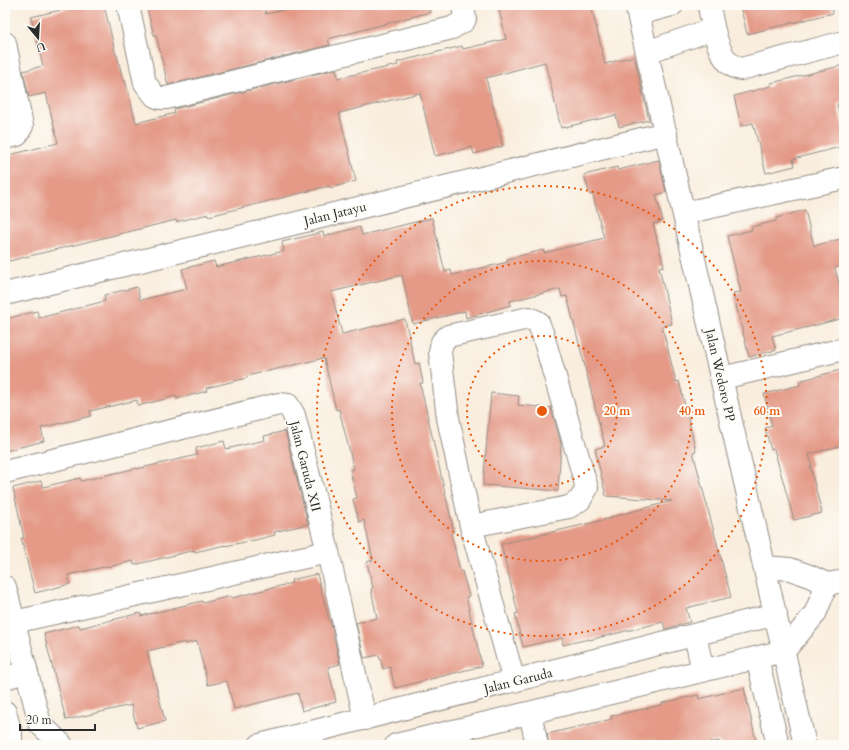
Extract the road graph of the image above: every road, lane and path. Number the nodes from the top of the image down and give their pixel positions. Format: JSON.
{"nodes":[{"id":1,"x":128,"y":5,"type":"edge"},
{"id":2,"x":463,"y":5,"type":"edge"},
{"id":3,"x":672,"y":5,"type":"edge"},
{"id":4,"x":709,"y":5,"type":"edge"},
{"id":5,"x":637,"y":10,"type":"edge"},
{"id":6,"x":713,"y":29,"type":"junction"},
{"id":7,"x":844,"y":42,"type":"edge"},
{"id":8,"x":5,"y":43,"type":"edge"},
{"id":9,"x":647,"y":52,"type":"junction"},
{"id":10,"x":666,"y":133,"type":"junction"},
{"id":11,"x":5,"y":138,"type":"edge"},
{"id":12,"x":844,"y":178,"type":"edge"},
{"id":13,"x":684,"y":212,"type":"junction"},
{"id":14,"x":5,"y":294,"type":"edge"},
{"id":15,"x":844,"y":349,"type":"edge"},
{"id":16,"x":722,"y":378,"type":"junction"},
{"id":17,"x":5,"y":472,"type":"edge"},
{"id":18,"x":471,"y":526,"type":"junction"},
{"id":19,"x":328,"y":552,"type":"junction"},
{"id":20,"x":765,"y":567,"type":"junction"},
{"id":21,"x":836,"y":582,"type":"edge"},
{"id":22,"x":5,"y":588,"type":"edge"},
{"id":23,"x":776,"y":614,"type":"junction"},
{"id":24,"x":14,"y":622,"type":"junction"},
{"id":25,"x":695,"y":635,"type":"junction"},
{"id":26,"x":784,"y":651,"type":"junction"},
{"id":27,"x":757,"y":658,"type":"junction"},
{"id":28,"x":703,"y":671,"type":"junction"},
{"id":29,"x":26,"y":672,"type":"junction"},
{"id":30,"x":5,"y":678,"type":"edge"},
{"id":31,"x":514,"y":681,"type":"junction"},
{"id":32,"x":463,"y":694,"type":"junction"},
{"id":33,"x":5,"y":712,"type":"edge"},
{"id":34,"x":530,"y":713,"type":"junction"},
{"id":35,"x":365,"y":719,"type":"junction"},
{"id":36,"x":469,"y":728,"type":"junction"},
{"id":37,"x":304,"y":740,"type":"edge"},
{"id":38,"x":11,"y":745,"type":"edge"},
{"id":39,"x":60,"y":745,"type":"edge"},
{"id":40,"x":260,"y":745,"type":"edge"},
{"id":41,"x":396,"y":745,"type":"edge"},
{"id":42,"x":537,"y":745,"type":"edge"},
{"id":43,"x":778,"y":745,"type":"edge"},
{"id":44,"x":805,"y":745,"type":"edge"}],
"edges":[{"from":1,"to":2,"type":"street"},
{"from":3,"to":5,"type":"street"},
{"from":4,"to":6,"type":"street"},
{"from":5,"to":9,"type":"street","name":"Jalan Wedoro PP"},
{"from":6,"to":7,"type":"street"},
{"from":6,"to":9,"type":"street"},
{"from":8,"to":11,"type":"street"},
{"from":9,"to":10,"type":"street","name":"Jalan Wedoro PP"},
{"from":10,"to":13,"type":"street","name":"Jalan Wedoro PP"},
{"from":10,"to":14,"type":"street","name":"Jalan Jatayu"},
{"from":12,"to":13,"type":"street"},
{"from":13,"to":16,"type":"street","name":"Jalan Wedoro PP"},
{"from":15,"to":16,"type":"street"},
{"from":16,"to":20,"type":"street","name":"Jalan Wedoro PP"},
{"from":17,"to":19,"type":"street","name":"Jalan Garuda XII"},
{"from":18,"to":18,"type":"street"},
{"from":18,"to":31,"type":"street"},
{"from":19,"to":24,"type":"street"},
{"from":19,"to":35,"type":"street","name":"Jalan Garuda XII"},
{"from":20,"to":21,"type":"street"},
{"from":20,"to":23,"type":"street","name":"Jalan Wedoro PP"},
{"from":21,"to":26,"type":"street"},
{"from":22,"to":24,"type":"street"},
{"from":23,"to":25,"type":"street","name":"Jalan Garuda"},
{"from":23,"to":26,"type":"street","name":"Jalan Wedoro PP"},
{"from":24,"to":29,"type":"street"},
{"from":25,"to":28,"type":"street"},
{"from":25,"to":31,"type":"street","name":"Jalan Garuda"},
{"from":26,"to":27,"type":"street"},
{"from":26,"to":44,"type":"street","name":"Jalan Wedoro PP"},
{"from":27,"to":28,"type":"street"},
{"from":27,"to":43,"type":"street"},
{"from":28,"to":34,"type":"street"},
{"from":29,"to":30,"type":"street"},
{"from":29,"to":39,"type":"street"},
{"from":31,"to":32,"type":"street","name":"Jalan Garuda"},
{"from":32,"to":35,"type":"street","name":"Jalan Garuda"},
{"from":32,"to":36,"type":"street"},
{"from":33,"to":38,"type":"street"},
{"from":34,"to":36,"type":"street"},
{"from":34,"to":42,"type":"street"},
{"from":35,"to":37,"type":"street","name":"Jalan Garuda"},
{"from":36,"to":41,"type":"street"},
{"from":37,"to":40,"type":"street","name":"Jalan Garuda"}]}
